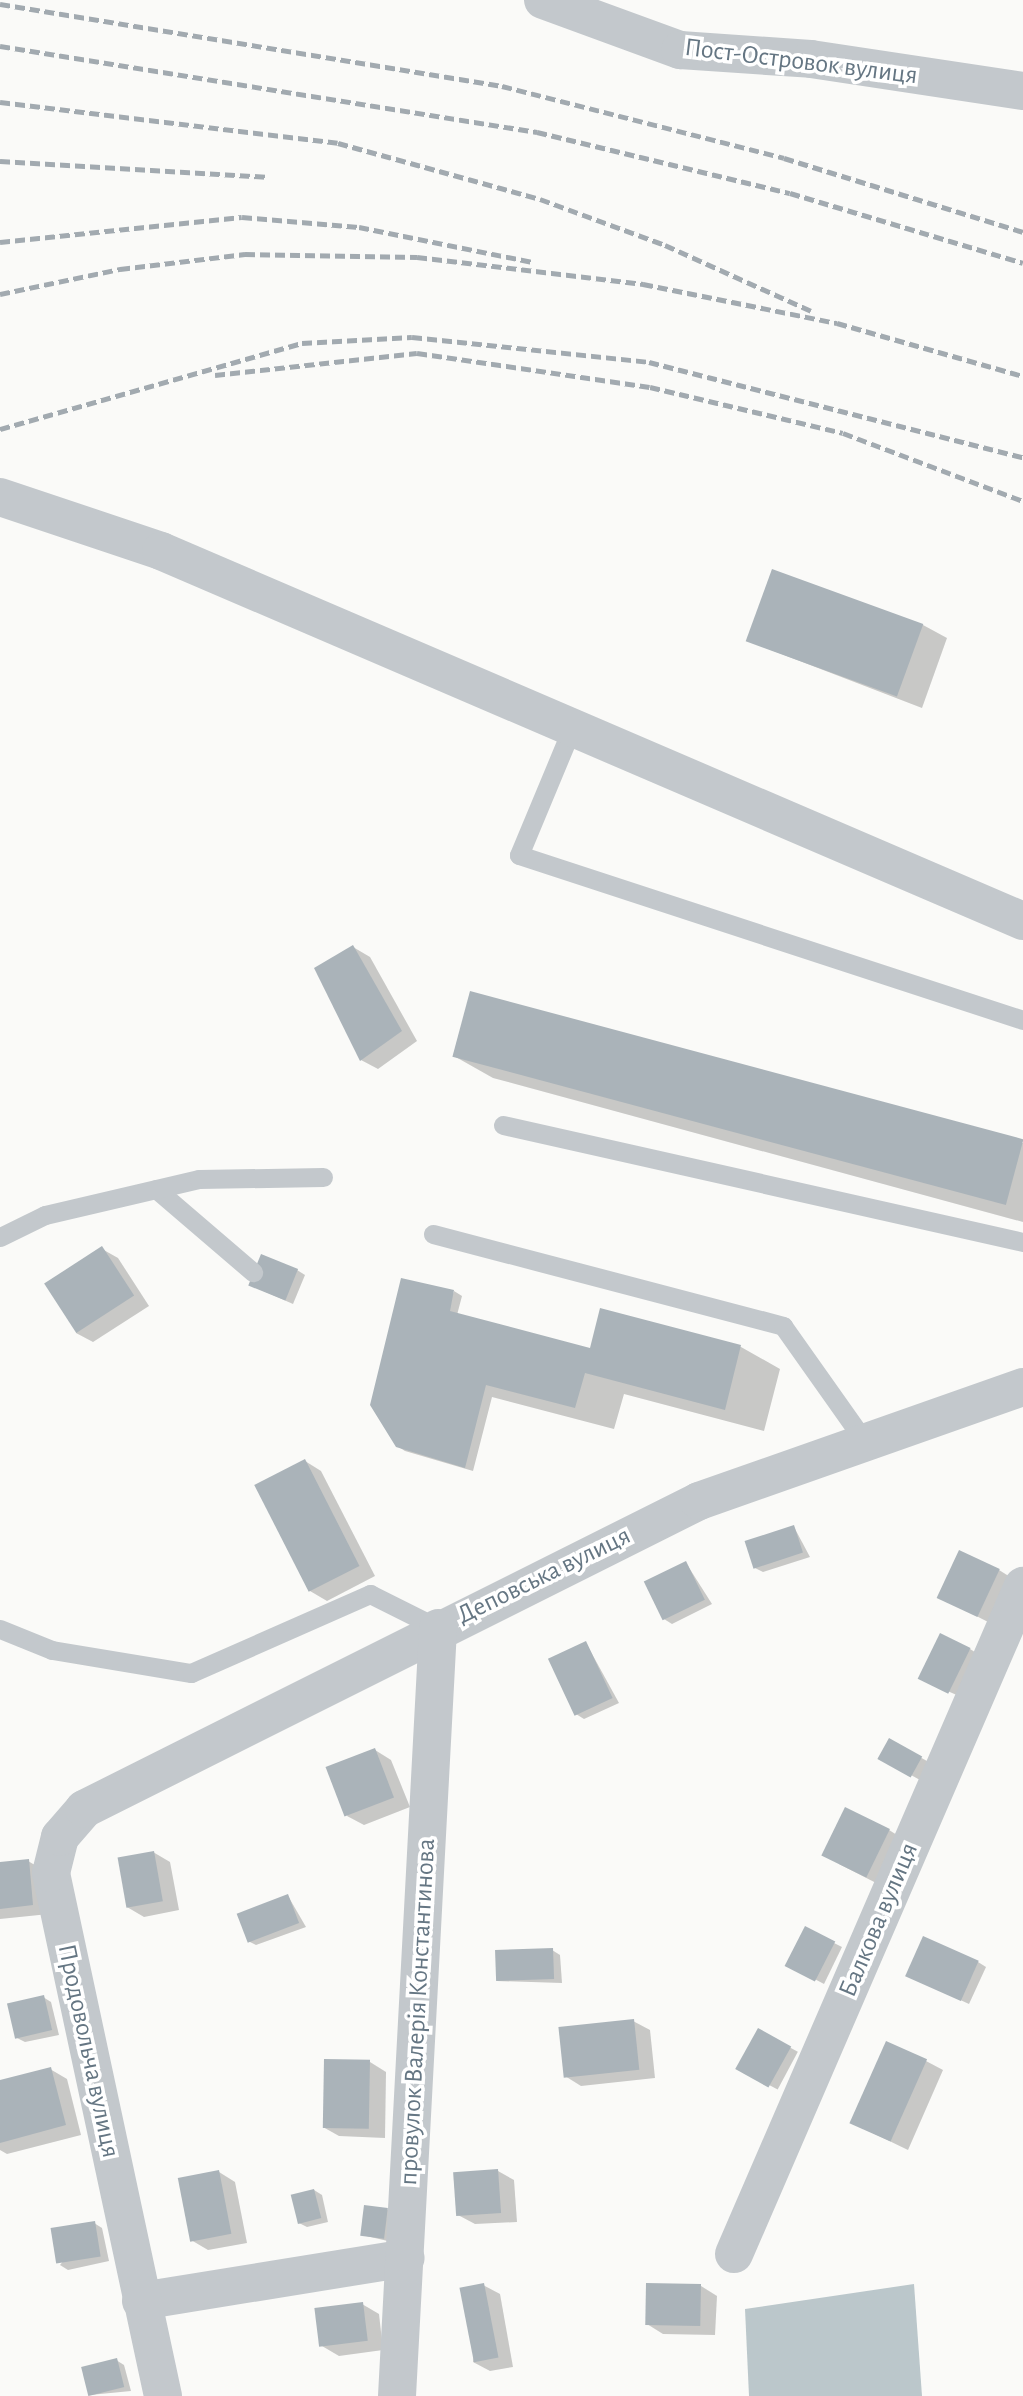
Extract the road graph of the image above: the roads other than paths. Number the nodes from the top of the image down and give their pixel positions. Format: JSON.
{"nodes":[{"id":1,"x":543,"y":0,"type":"edge"},
{"id":2,"x":1023,"y":91,"type":"edge"},
{"id":3,"x":0,"y":497,"type":"edge"},
{"id":4,"x":574,"y":723,"type":"junction"},
{"id":5,"x":1023,"y":921,"type":"edge"},
{"id":6,"x":1023,"y":1020,"type":"edge"},
{"id":7,"x":503,"y":1125,"type":"dead end"},
{"id":8,"x":323,"y":1177,"type":"dead end"},
{"id":9,"x":156,"y":1189,"type":"junction"},
{"id":10,"x":433,"y":1234,"type":"dead end"},
{"id":11,"x":0,"y":1237,"type":"edge"},
{"id":12,"x":1023,"y":1242,"type":"edge"},
{"id":13,"x":253,"y":1272,"type":"dead end"},
{"id":14,"x":1023,"y":1387,"type":"edge"},
{"id":15,"x":865,"y":1442,"type":"junction"},
{"id":16,"x":1023,"y":1586,"type":"edge"},
{"id":17,"x":438,"y":1628,"type":"junction"},
{"id":18,"x":0,"y":1629,"type":"edge"},
{"id":19,"x":84,"y":1809,"type":"joint"},
{"id":20,"x":734,"y":2254,"type":"dead end"},
{"id":21,"x":406,"y":2258,"type":"junction"},
{"id":22,"x":141,"y":2301,"type":"junction"},
{"id":23,"x":163,"y":2396,"type":"edge"},
{"id":24,"x":397,"y":2396,"type":"edge"}],
"edges":[{"from":1,"to":2,"type":"street","name":"Пост-Островок вулиця"},
{"from":3,"to":4,"type":"street"},
{"from":4,"to":5,"type":"street"},
{"from":4,"to":6,"type":"lane"},
{"from":7,"to":12,"type":"lane"},
{"from":8,"to":9,"type":"lane"},
{"from":9,"to":11,"type":"lane"},
{"from":9,"to":13,"type":"lane"},
{"from":10,"to":15,"type":"lane"},
{"from":14,"to":15,"type":"street","name":"Деповська вулиця"},
{"from":15,"to":17,"type":"street","name":"Деповська вулиця"},
{"from":16,"to":20,"type":"street","name":"Балкова вулиця"},
{"from":17,"to":18,"type":"lane"},
{"from":17,"to":19,"type":"street","name":"Деповська вулиця"},
{"from":17,"to":21,"type":"street","name":"провулок Валерія Константинова"},
{"from":19,"to":22,"type":"street","name":"Продовольча вулиця"},
{"from":21,"to":22,"type":"street"},
{"from":21,"to":24,"type":"street","name":"провулок Валерія Константинова"},
{"from":22,"to":23,"type":"street","name":"Продовольча вулиця"}]}
